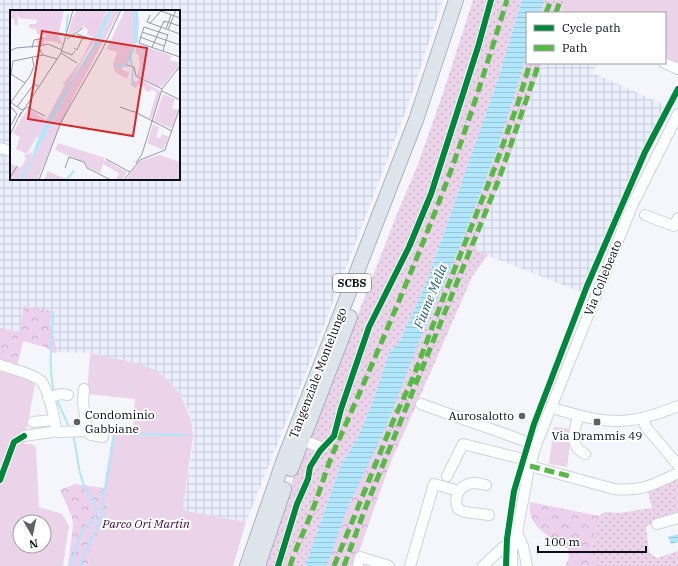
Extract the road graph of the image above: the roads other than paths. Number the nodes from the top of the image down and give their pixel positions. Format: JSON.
{"nodes":[{"id":1,"x":456,"y":0,"type":"edge"},
{"id":2,"x":466,"y":0,"type":"edge"},
{"id":3,"x":666,"y":64,"type":"edge"},
{"id":4,"x":678,"y":69,"type":"edge"},
{"id":5,"x":678,"y":114,"type":"edge"},
{"id":6,"x":0,"y":150,"type":"edge"},
{"id":7,"x":10,"y":151,"type":"edge"},
{"id":8,"x":645,"y":215,"type":"dead end"},
{"id":9,"x":678,"y":218,"type":"edge"},
{"id":10,"x":0,"y":365,"type":"edge"},
{"id":11,"x":84,"y":389,"type":"dead end"},
{"id":12,"x":64,"y":395,"type":"dead end"},
{"id":13,"x":48,"y":398,"type":"junction"},
{"id":14,"x":421,"y":404,"type":"dead end"},
{"id":15,"x":678,"y":406,"type":"edge"},
{"id":16,"x":552,"y":408,"type":"junction"},
{"id":17,"x":578,"y":416,"type":"junction"},
{"id":18,"x":642,"y":418,"type":"junction"},
{"id":19,"x":33,"y":422,"type":"dead end"},
{"id":20,"x":55,"y":425,"type":"junction"},
{"id":21,"x":87,"y":431,"type":"junction"},
{"id":22,"x":24,"y":436,"type":"dead end"},
{"id":23,"x":103,"y":436,"type":"dead end"},
{"id":24,"x":302,"y":440,"type":"junction"},
{"id":25,"x":536,"y":445,"type":"junction"},
{"id":26,"x":322,"y":448,"type":"dead end"},
{"id":27,"x":585,"y":454,"type":"dead end"},
{"id":28,"x":530,"y":464,"type":"junction"},
{"id":29,"x":678,"y":465,"type":"edge"},
{"id":30,"x":678,"y":473,"type":"edge"},
{"id":31,"x":447,"y":476,"type":"dead end"},
{"id":32,"x":486,"y":485,"type":"dead end"},
{"id":33,"x":459,"y":491,"type":"junction"},
{"id":34,"x":489,"y":515,"type":"dead end"},
{"id":35,"x":678,"y":518,"type":"edge"},
{"id":36,"x":657,"y":524,"type":"dead end"},
{"id":37,"x":517,"y":533,"type":"junction"},
{"id":38,"x":515,"y":544,"type":"junction"},
{"id":39,"x":359,"y":562,"type":"edge"},
{"id":40,"x":247,"y":566,"type":"edge"},
{"id":41,"x":258,"y":566,"type":"edge"},
{"id":42,"x":389,"y":566,"type":"edge"},
{"id":43,"x":410,"y":566,"type":"edge"},
{"id":44,"x":482,"y":566,"type":"edge"},
{"id":45,"x":512,"y":566,"type":"edge"},
{"id":46,"x":517,"y":566,"type":"edge"},
{"id":47,"x":528,"y":566,"type":"edge"}],
"edges":[{"from":1,"to":40,"type":"highway","name":"Tangenziale Montelungo","number":"SCBS"},
{"from":2,"to":24,"type":"highway","name":"Tangenziale Montelungo","number":"SCBS"},
{"from":3,"to":4,"type":"street"},
{"from":5,"to":16,"type":"street","name":"Via Collebeato"},
{"from":6,"to":7,"type":"street"},
{"from":8,"to":9,"type":"street"},
{"from":10,"to":13,"type":"street"},
{"from":11,"to":21,"type":"street"},
{"from":12,"to":13,"type":"street"},
{"from":13,"to":20,"type":"street"},
{"from":14,"to":25,"type":"street"},
{"from":15,"to":18,"type":"street"},
{"from":16,"to":17,"type":"street"},
{"from":16,"to":25,"type":"street","name":"Via Collebeato"},
{"from":17,"to":18,"type":"street"},
{"from":17,"to":27,"type":"street"},
{"from":18,"to":29,"type":"street"},
{"from":19,"to":20,"type":"street"},
{"from":20,"to":21,"type":"street"},
{"from":20,"to":22,"type":"street"},
{"from":21,"to":23,"type":"street"},
{"from":24,"to":26,"type":"street"},
{"from":24,"to":41,"type":"highway","name":"Tangenziale Montelungo","number":"SCBS"},
{"from":25,"to":28,"type":"street","name":"Via Collebeato"},
{"from":28,"to":30,"type":"street"},
{"from":28,"to":31,"type":"street"},
{"from":28,"to":37,"type":"street","name":"Via Collebeato"},
{"from":32,"to":33,"type":"street"},
{"from":33,"to":34,"type":"street"},
{"from":33,"to":43,"type":"street"},
{"from":35,"to":36,"type":"street"},
{"from":37,"to":38,"type":"street","name":"Via Collebeato"},
{"from":37,"to":47,"type":"street"},
{"from":38,"to":44,"type":"street"},
{"from":38,"to":45,"type":"street"},
{"from":38,"to":46,"type":"street"},
{"from":39,"to":42,"type":"street"}]}
